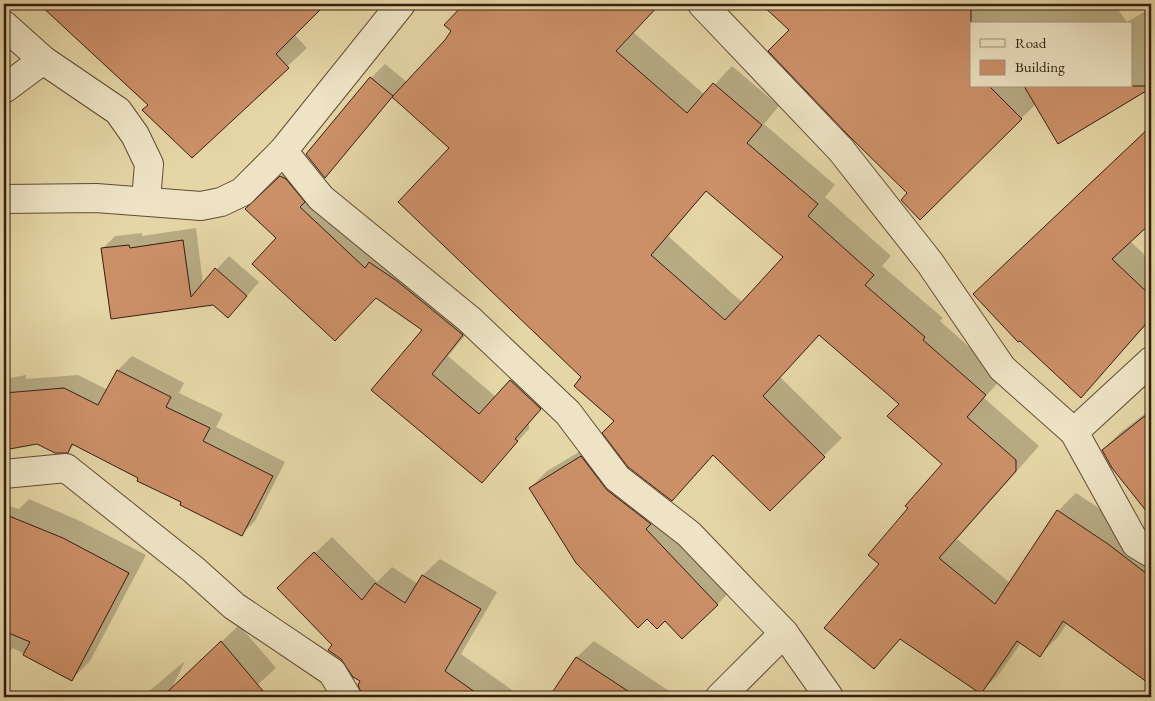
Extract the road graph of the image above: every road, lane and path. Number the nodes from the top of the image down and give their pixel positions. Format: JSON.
{"nodes":[{"id":1,"x":401,"y":4,"type":"edge"},
{"id":2,"x":702,"y":4,"type":"edge"},
{"id":3,"x":4,"y":25,"type":"edge"},
{"id":4,"x":43,"y":60,"type":"junction"},
{"id":5,"x":4,"y":89,"type":"edge"},
{"id":6,"x":283,"y":152,"type":"junction"},
{"id":7,"x":4,"y":199,"type":"edge"},
{"id":8,"x":146,"y":200,"type":"junction"},
{"id":9,"x":1151,"y":362,"type":"edge"},
{"id":10,"x":1074,"y":432,"type":"junction"},
{"id":11,"x":4,"y":474,"type":"edge"},
{"id":12,"x":1151,"y":553,"type":"edge"},
{"id":13,"x":784,"y":633,"type":"junction"},
{"id":14,"x":347,"y":697,"type":"edge"},
{"id":15,"x":720,"y":697,"type":"edge"},
{"id":16,"x":829,"y":697,"type":"edge"}],
"edges":[{"from":1,"to":6,"type":"street"},
{"from":2,"to":10,"type":"street"},
{"from":3,"to":4,"type":"street"},
{"from":4,"to":5,"type":"street"},
{"from":4,"to":8,"type":"street"},
{"from":6,"to":8,"type":"street"},
{"from":6,"to":13,"type":"street"},
{"from":7,"to":8,"type":"street"},
{"from":9,"to":10,"type":"street"},
{"from":10,"to":12,"type":"street"},
{"from":11,"to":14,"type":"street"},
{"from":13,"to":15,"type":"street"},
{"from":13,"to":16,"type":"street"}]}
